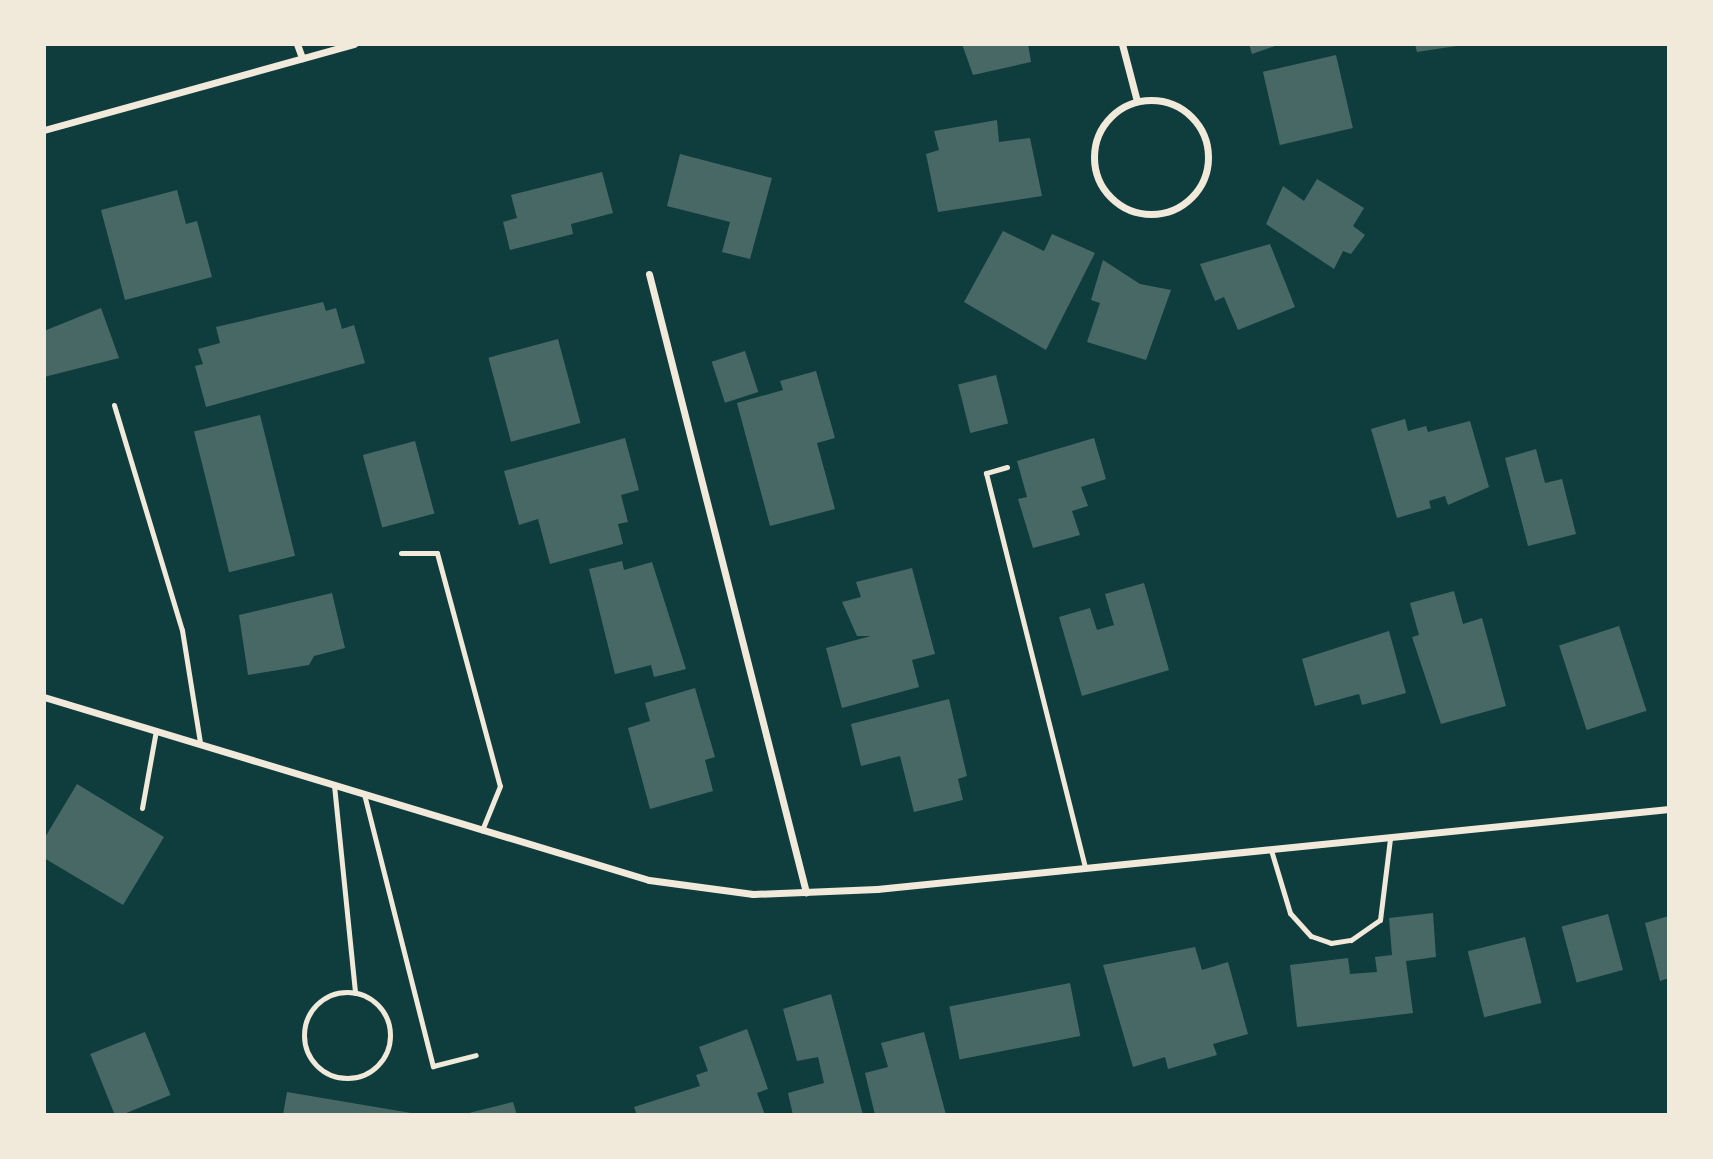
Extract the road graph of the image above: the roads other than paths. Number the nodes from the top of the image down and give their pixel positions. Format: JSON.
{"nodes":[{"id":1,"x":297,"y":44,"type":"edge"},
{"id":2,"x":354,"y":44,"type":"edge"},
{"id":3,"x":1122,"y":44,"type":"edge"},
{"id":4,"x":302,"y":58,"type":"junction"},
{"id":5,"x":1137,"y":101,"type":"junction"},
{"id":6,"x":44,"y":130,"type":"edge"},
{"id":7,"x":649,"y":274,"type":"dead end"},
{"id":8,"x":114,"y":405,"type":"dead end"},
{"id":9,"x":1007,"y":467,"type":"dead end"},
{"id":10,"x":401,"y":554,"type":"dead end"},
{"id":11,"x":44,"y":697,"type":"edge"},
{"id":12,"x":156,"y":730,"type":"junction"},
{"id":13,"x":200,"y":742,"type":"junction"},
{"id":14,"x":334,"y":785,"type":"junction"},
{"id":15,"x":364,"y":794,"type":"junction"},
{"id":16,"x":142,"y":808,"type":"dead end"},
{"id":17,"x":1669,"y":809,"type":"edge"},
{"id":18,"x":482,"y":830,"type":"junction"},
{"id":19,"x":1390,"y":838,"type":"junction"},
{"id":20,"x":1271,"y":850,"type":"junction"},
{"id":21,"x":1085,"y":868,"type":"junction"},
{"id":22,"x":806,"y":892,"type":"junction"},
{"id":23,"x":355,"y":993,"type":"junction"},
{"id":24,"x":476,"y":1055,"type":"dead end"}],
"edges":[{"from":1,"to":4,"type":"street"},
{"from":2,"to":4,"type":"street"},
{"from":3,"to":5,"type":"street"},
{"from":4,"to":6,"type":"street"},
{"from":5,"to":5,"type":"street"},
{"from":7,"to":22,"type":"street"},
{"from":8,"to":13,"type":"lane"},
{"from":9,"to":21,"type":"lane"},
{"from":10,"to":18,"type":"lane"},
{"from":11,"to":12,"type":"street"},
{"from":12,"to":13,"type":"street"},
{"from":12,"to":16,"type":"lane"},
{"from":13,"to":14,"type":"street"},
{"from":14,"to":15,"type":"street"},
{"from":14,"to":23,"type":"lane"},
{"from":15,"to":18,"type":"street"},
{"from":15,"to":24,"type":"lane"},
{"from":17,"to":19,"type":"street"},
{"from":18,"to":22,"type":"street"},
{"from":19,"to":20,"type":"street"},
{"from":19,"to":20,"type":"lane"},
{"from":20,"to":21,"type":"street"},
{"from":21,"to":22,"type":"street"},
{"from":23,"to":23,"type":"lane"}]}
